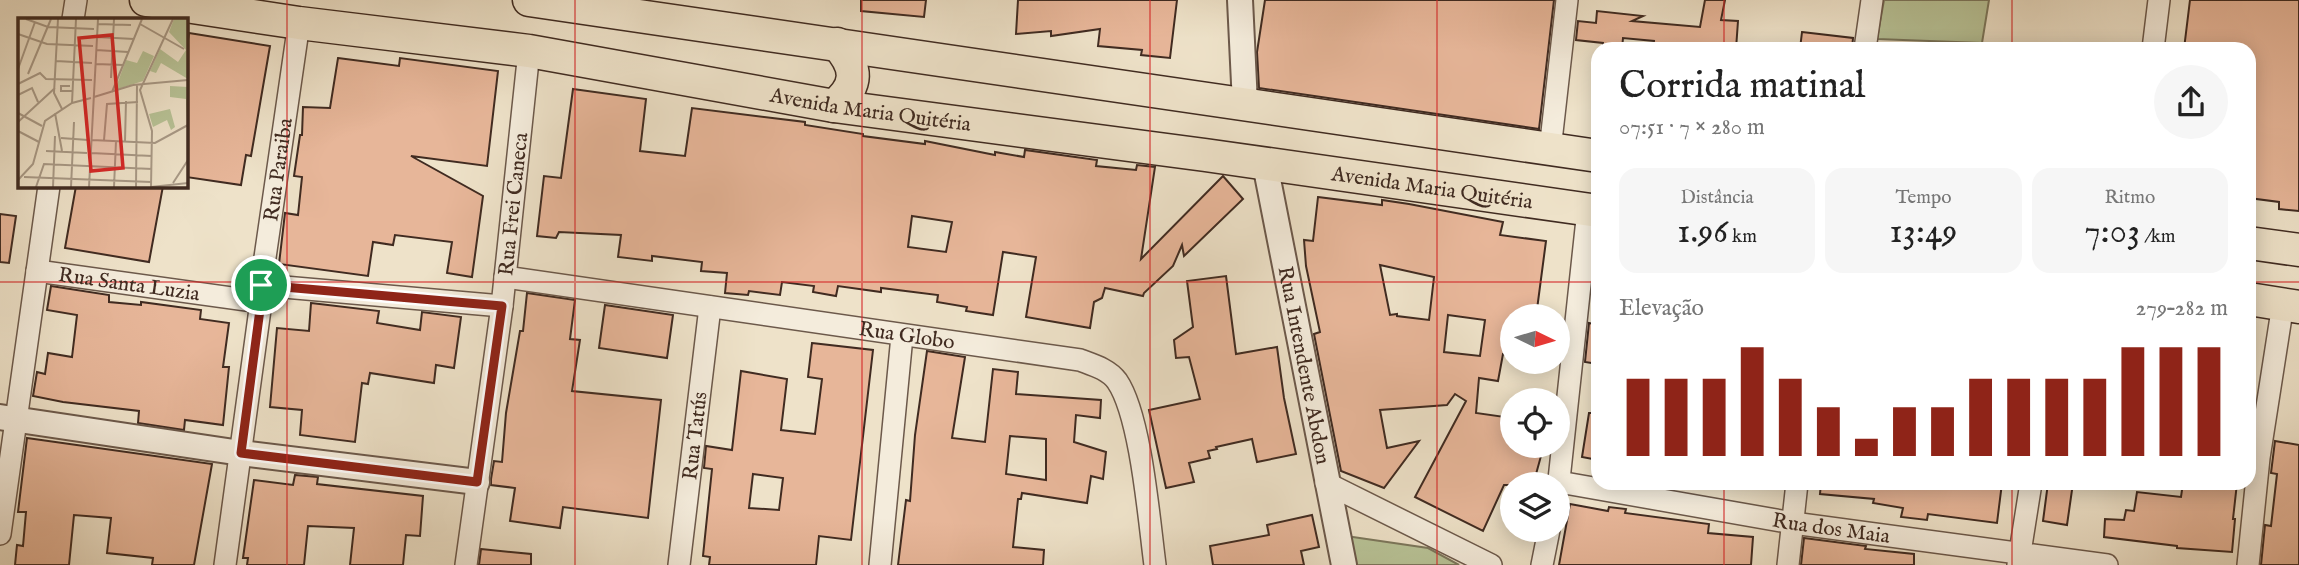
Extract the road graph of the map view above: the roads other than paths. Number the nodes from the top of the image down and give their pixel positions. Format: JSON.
{"nodes":[{"id":1,"x":76,"y":0,"type":"edge"},
{"id":2,"x":146,"y":0,"type":"edge"},
{"id":3,"x":535,"y":0,"type":"edge"},
{"id":4,"x":1240,"y":0,"type":"edge"},
{"id":5,"x":1567,"y":0,"type":"edge"},
{"id":6,"x":1872,"y":0,"type":"edge"},
{"id":7,"x":2159,"y":0,"type":"edge"},
{"id":8,"x":73,"y":18,"type":"edge"},
{"id":9,"x":299,"y":23,"type":"junction"},
{"id":10,"x":1867,"y":42,"type":"edge"},
{"id":11,"x":2154,"y":42,"type":"edge"},
{"id":12,"x":837,"y":44,"type":"junction"},
{"id":13,"x":529,"y":51,"type":"junction"},
{"id":14,"x":1245,"y":104,"type":"junction"},
{"id":15,"x":834,"y":106,"type":"junction"},
{"id":16,"x":1550,"y":150,"type":"junction"},
{"id":17,"x":1591,"y":155,"type":"edge"},
{"id":18,"x":1265,"y":164,"type":"junction"},
{"id":19,"x":49,"y":187,"type":"edge"},
{"id":20,"x":1591,"y":210,"type":"edge"},
{"id":21,"x":1591,"y":226,"type":"edge"},
{"id":22,"x":2256,"y":244,"type":"edge"},
{"id":23,"x":2299,"y":250,"type":"edge"},
{"id":24,"x":37,"y":271,"type":"junction"},
{"id":25,"x":505,"y":277,"type":"junction"},
{"id":26,"x":261,"y":293,"type":"junction"},
{"id":27,"x":2256,"y":300,"type":"edge"},
{"id":28,"x":502,"y":306,"type":"junction"},
{"id":29,"x":2291,"y":306,"type":"edge"},
{"id":30,"x":710,"y":307,"type":"junction"},
{"id":31,"x":902,"y":336,"type":"junction"},
{"id":32,"x":8,"y":418,"type":"edge"},
{"id":33,"x":241,"y":453,"type":"junction"},
{"id":34,"x":1560,"y":472,"type":"edge"},
{"id":35,"x":477,"y":482,"type":"junction"},
{"id":36,"x":1326,"y":483,"type":"junction"},
{"id":37,"x":2256,"y":487,"type":"edge"},
{"id":38,"x":1570,"y":488,"type":"edge"},
{"id":39,"x":1796,"y":490,"type":"edge"},
{"id":40,"x":2030,"y":490,"type":"edge"},
{"id":41,"x":2256,"y":490,"type":"edge"},
{"id":42,"x":1793,"y":523,"type":"junction"},
{"id":43,"x":0,"y":534,"type":"edge"},
{"id":44,"x":1547,"y":542,"type":"edge"},
{"id":45,"x":2019,"y":559,"type":"edge"},
{"id":46,"x":225,"y":565,"type":"edge"},
{"id":47,"x":466,"y":565,"type":"edge"},
{"id":48,"x":679,"y":565,"type":"edge"},
{"id":49,"x":880,"y":565,"type":"edge"},
{"id":50,"x":1155,"y":565,"type":"edge"},
{"id":51,"x":1344,"y":565,"type":"edge"},
{"id":52,"x":1492,"y":565,"type":"edge"},
{"id":53,"x":1542,"y":565,"type":"edge"},
{"id":54,"x":1788,"y":565,"type":"edge"},
{"id":55,"x":2108,"y":565,"type":"edge"},
{"id":56,"x":2248,"y":565,"type":"edge"}],
"edges":[{"from":1,"to":8,"type":"street"},
{"from":2,"to":9,"type":"main road","name":"Avenida Maria Quitéria"},
{"from":3,"to":12,"type":"main road"},
{"from":4,"to":14,"type":"street"},
{"from":5,"to":16,"type":"street"},
{"from":6,"to":10,"type":"street"},
{"from":7,"to":11,"type":"street"},
{"from":9,"to":13,"type":"main road","name":"Avenida Maria Quitéria"},
{"from":9,"to":26,"type":"street","name":"Rua Paraiba"},
{"from":12,"to":14,"type":"main road"},
{"from":12,"to":15,"type":"main road"},
{"from":13,"to":15,"type":"main road","name":"Avenida Maria Quitéria"},
{"from":13,"to":25,"type":"street","name":"Rua Frei Caneca"},
{"from":14,"to":16,"type":"main road"},
{"from":15,"to":18,"type":"main road","name":"Avenida Maria Quitéria"},
{"from":16,"to":17,"type":"main road"},
{"from":18,"to":20,"type":"main road","name":"Avenida Maria Quitéria"},
{"from":18,"to":36,"type":"street","name":"Rua Intendente Abdon"},
{"from":19,"to":24,"type":"street"},
{"from":21,"to":34,"type":"street"},
{"from":22,"to":23,"type":"main road"},
{"from":24,"to":26,"type":"street","name":"Rua Santa Luzia"},
{"from":24,"to":32,"type":"street"},
{"from":25,"to":28,"type":"street","name":"Rua Frei Caneca"},
{"from":25,"to":30,"type":"street","name":"Rua Globo"},
{"from":26,"to":28,"type":"street","name":"Rua Santa Luzia"},
{"from":26,"to":33,"type":"street","name":"Rua Paraiba"},
{"from":27,"to":29,"type":"main road"},
{"from":28,"to":35,"type":"street","name":"Rua Frei Caneca"},
{"from":29,"to":37,"type":"street"},
{"from":30,"to":31,"type":"street","name":"Rua Globo"},
{"from":30,"to":48,"type":"street","name":"Rua Tatús"},
{"from":31,"to":49,"type":"street"},
{"from":31,"to":50,"type":"street","name":"Rua Globo"},
{"from":32,"to":33,"type":"street"},
{"from":32,"to":43,"type":"street"},
{"from":33,"to":35,"type":"street"},
{"from":33,"to":46,"type":"street","name":"Rua Paraiba"},
{"from":35,"to":47,"type":"street","name":"Rua Frei Caneca"},
{"from":36,"to":51,"type":"street","name":"Rua Intendente Abdon"},
{"from":36,"to":52,"type":"street"},
{"from":38,"to":42,"type":"street","name":"Rua dos Maia"},
{"from":39,"to":42,"type":"street"},
{"from":40,"to":45,"type":"street"},
{"from":41,"to":56,"type":"street"},
{"from":42,"to":45,"type":"street","name":"Rua dos Maia"},
{"from":42,"to":54,"type":"street"},
{"from":44,"to":53,"type":"street"},
{"from":45,"to":55,"type":"street","name":"Rua dos Maia"}]}
